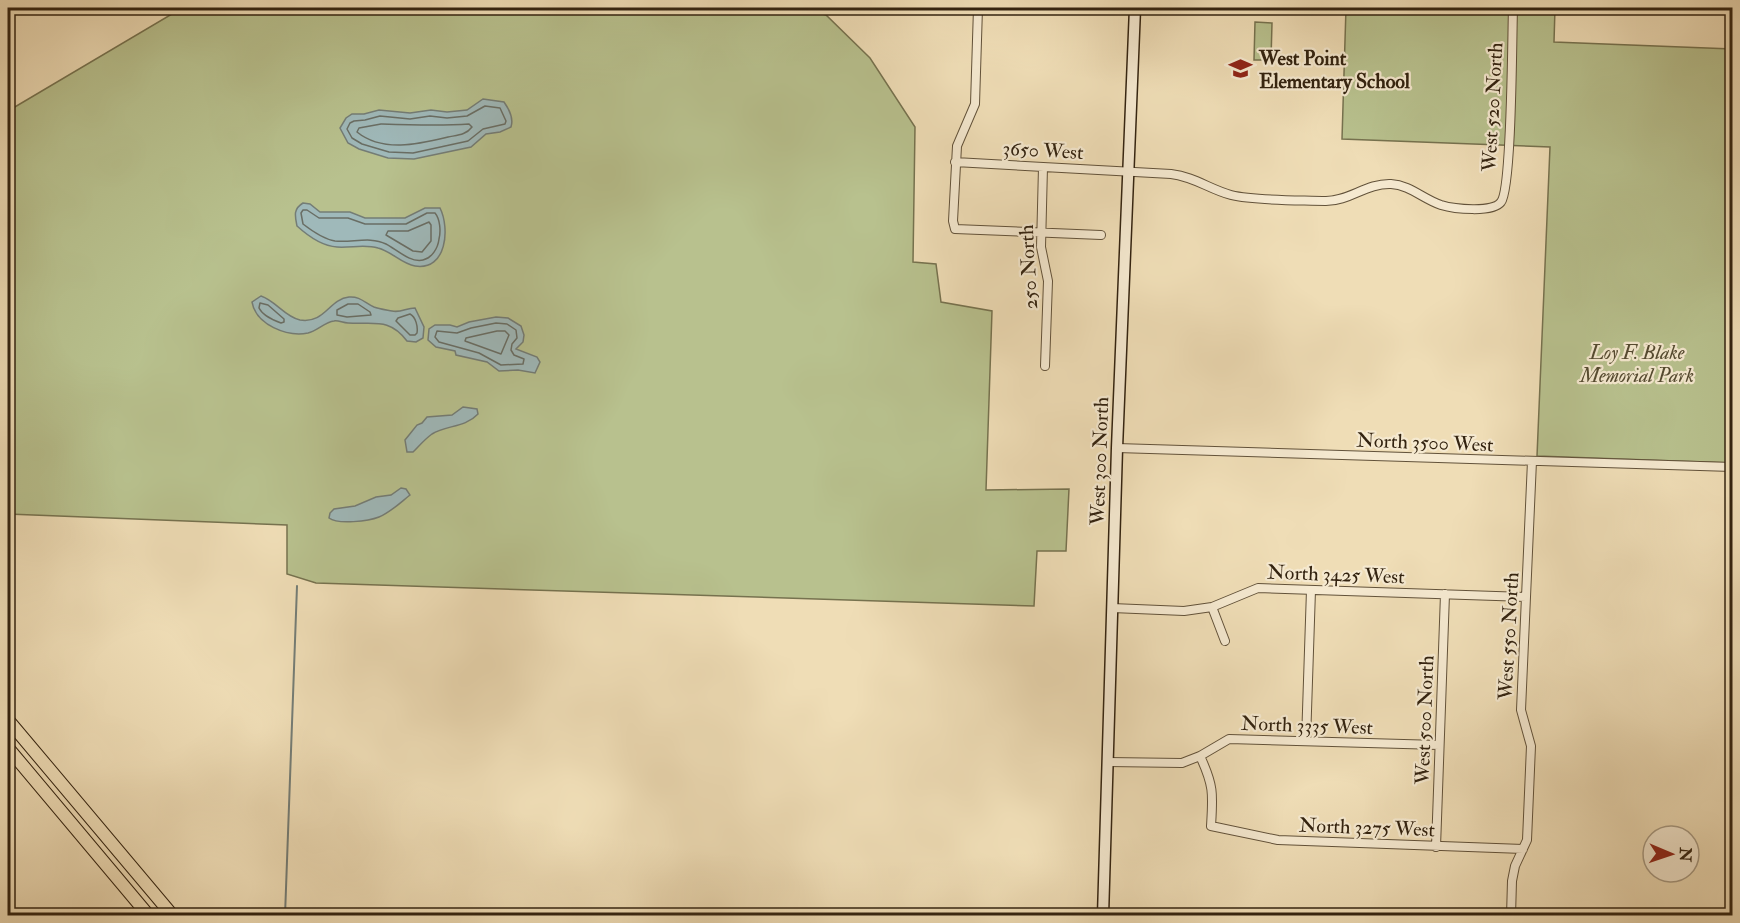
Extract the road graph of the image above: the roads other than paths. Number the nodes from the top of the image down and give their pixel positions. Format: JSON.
{"nodes":[{"id":1,"x":978,"y":8,"type":"edge"},
{"id":2,"x":1136,"y":8,"type":"edge"},
{"id":3,"x":1513,"y":8,"type":"edge"},
{"id":4,"x":956,"y":162,"type":"junction"},
{"id":5,"x":1043,"y":167,"type":"junction"},
{"id":6,"x":1129,"y":171,"type":"junction"},
{"id":7,"x":1498,"y":206,"type":"joint"},
{"id":8,"x":1041,"y":233,"type":"junction"},
{"id":9,"x":1101,"y":235,"type":"dead end"},
{"id":10,"x":1045,"y":366,"type":"dead end"},
{"id":11,"x":1117,"y":448,"type":"junction"},
{"id":12,"x":1532,"y":461,"type":"junction"},
{"id":13,"x":1732,"y":467,"type":"edge"},
{"id":14,"x":1311,"y":590,"type":"junction"},
{"id":15,"x":1445,"y":594,"type":"junction"},
{"id":16,"x":1526,"y":597,"type":"junction"},
{"id":17,"x":1212,"y":607,"type":"junction"},
{"id":18,"x":1112,"y":608,"type":"junction"},
{"id":19,"x":1225,"y":641,"type":"dead end"},
{"id":20,"x":8,"y":720,"type":"edge"},
{"id":21,"x":1306,"y":741,"type":"junction"},
{"id":22,"x":1439,"y":745,"type":"junction"},
{"id":23,"x":8,"y":748,"type":"edge"},
{"id":24,"x":1200,"y":756,"type":"junction"},
{"id":25,"x":1108,"y":762,"type":"junction"},
{"id":26,"x":1436,"y":847,"type":"junction"},
{"id":27,"x":1523,"y":849,"type":"junction"},
{"id":28,"x":149,"y":915,"type":"edge"},
{"id":29,"x":173,"y":915,"type":"edge"},
{"id":30,"x":1103,"y":915,"type":"edge"},
{"id":31,"x":1510,"y":915,"type":"edge"}],
"edges":[{"from":1,"to":4,"type":"street"},
{"from":2,"to":6,"type":"main road","name":"West 300 North"},
{"from":3,"to":7,"type":"street","name":"West 520 North"},
{"from":4,"to":5,"type":"street","name":"3650 West"},
{"from":4,"to":8,"type":"street"},
{"from":5,"to":6,"type":"street","name":"3650 West"},
{"from":5,"to":8,"type":"street","name":"250 North"},
{"from":6,"to":7,"type":"street","name":"3650 West"},
{"from":6,"to":11,"type":"main road","name":"West 300 North"},
{"from":8,"to":9,"type":"street"},
{"from":8,"to":10,"type":"street","name":"250 North"},
{"from":11,"to":12,"type":"street","name":"North 3500 West"},
{"from":11,"to":18,"type":"main road","name":"West 300 North"},
{"from":12,"to":13,"type":"street","name":"North 3500 West"},
{"from":12,"to":16,"type":"street","name":"West 550 North"},
{"from":14,"to":15,"type":"street","name":"North 3425 West"},
{"from":14,"to":17,"type":"street","name":"North 3425 West"},
{"from":14,"to":21,"type":"street"},
{"from":15,"to":16,"type":"street","name":"North 3425 West"},
{"from":15,"to":22,"type":"street","name":"West 500 North"},
{"from":16,"to":27,"type":"street","name":"West 550 North"},
{"from":17,"to":18,"type":"street","name":"North 3425 West"},
{"from":17,"to":19,"type":"street"},
{"from":18,"to":25,"type":"main road","name":"West 300 North"},
{"from":20,"to":29,"type":"main road"},
{"from":21,"to":22,"type":"street","name":"North 3335 West"},
{"from":21,"to":24,"type":"street","name":"North 3335 West"},
{"from":22,"to":26,"type":"street","name":"West 500 North"},
{"from":23,"to":28,"type":"main road"},
{"from":24,"to":25,"type":"street","name":"North 3335 West"},
{"from":24,"to":26,"type":"street","name":"North 3275 West"},
{"from":25,"to":30,"type":"main road","name":"West 300 North"},
{"from":26,"to":27,"type":"street","name":"North 3275 West"},
{"from":27,"to":31,"type":"street","name":"West 550 North"}]}
